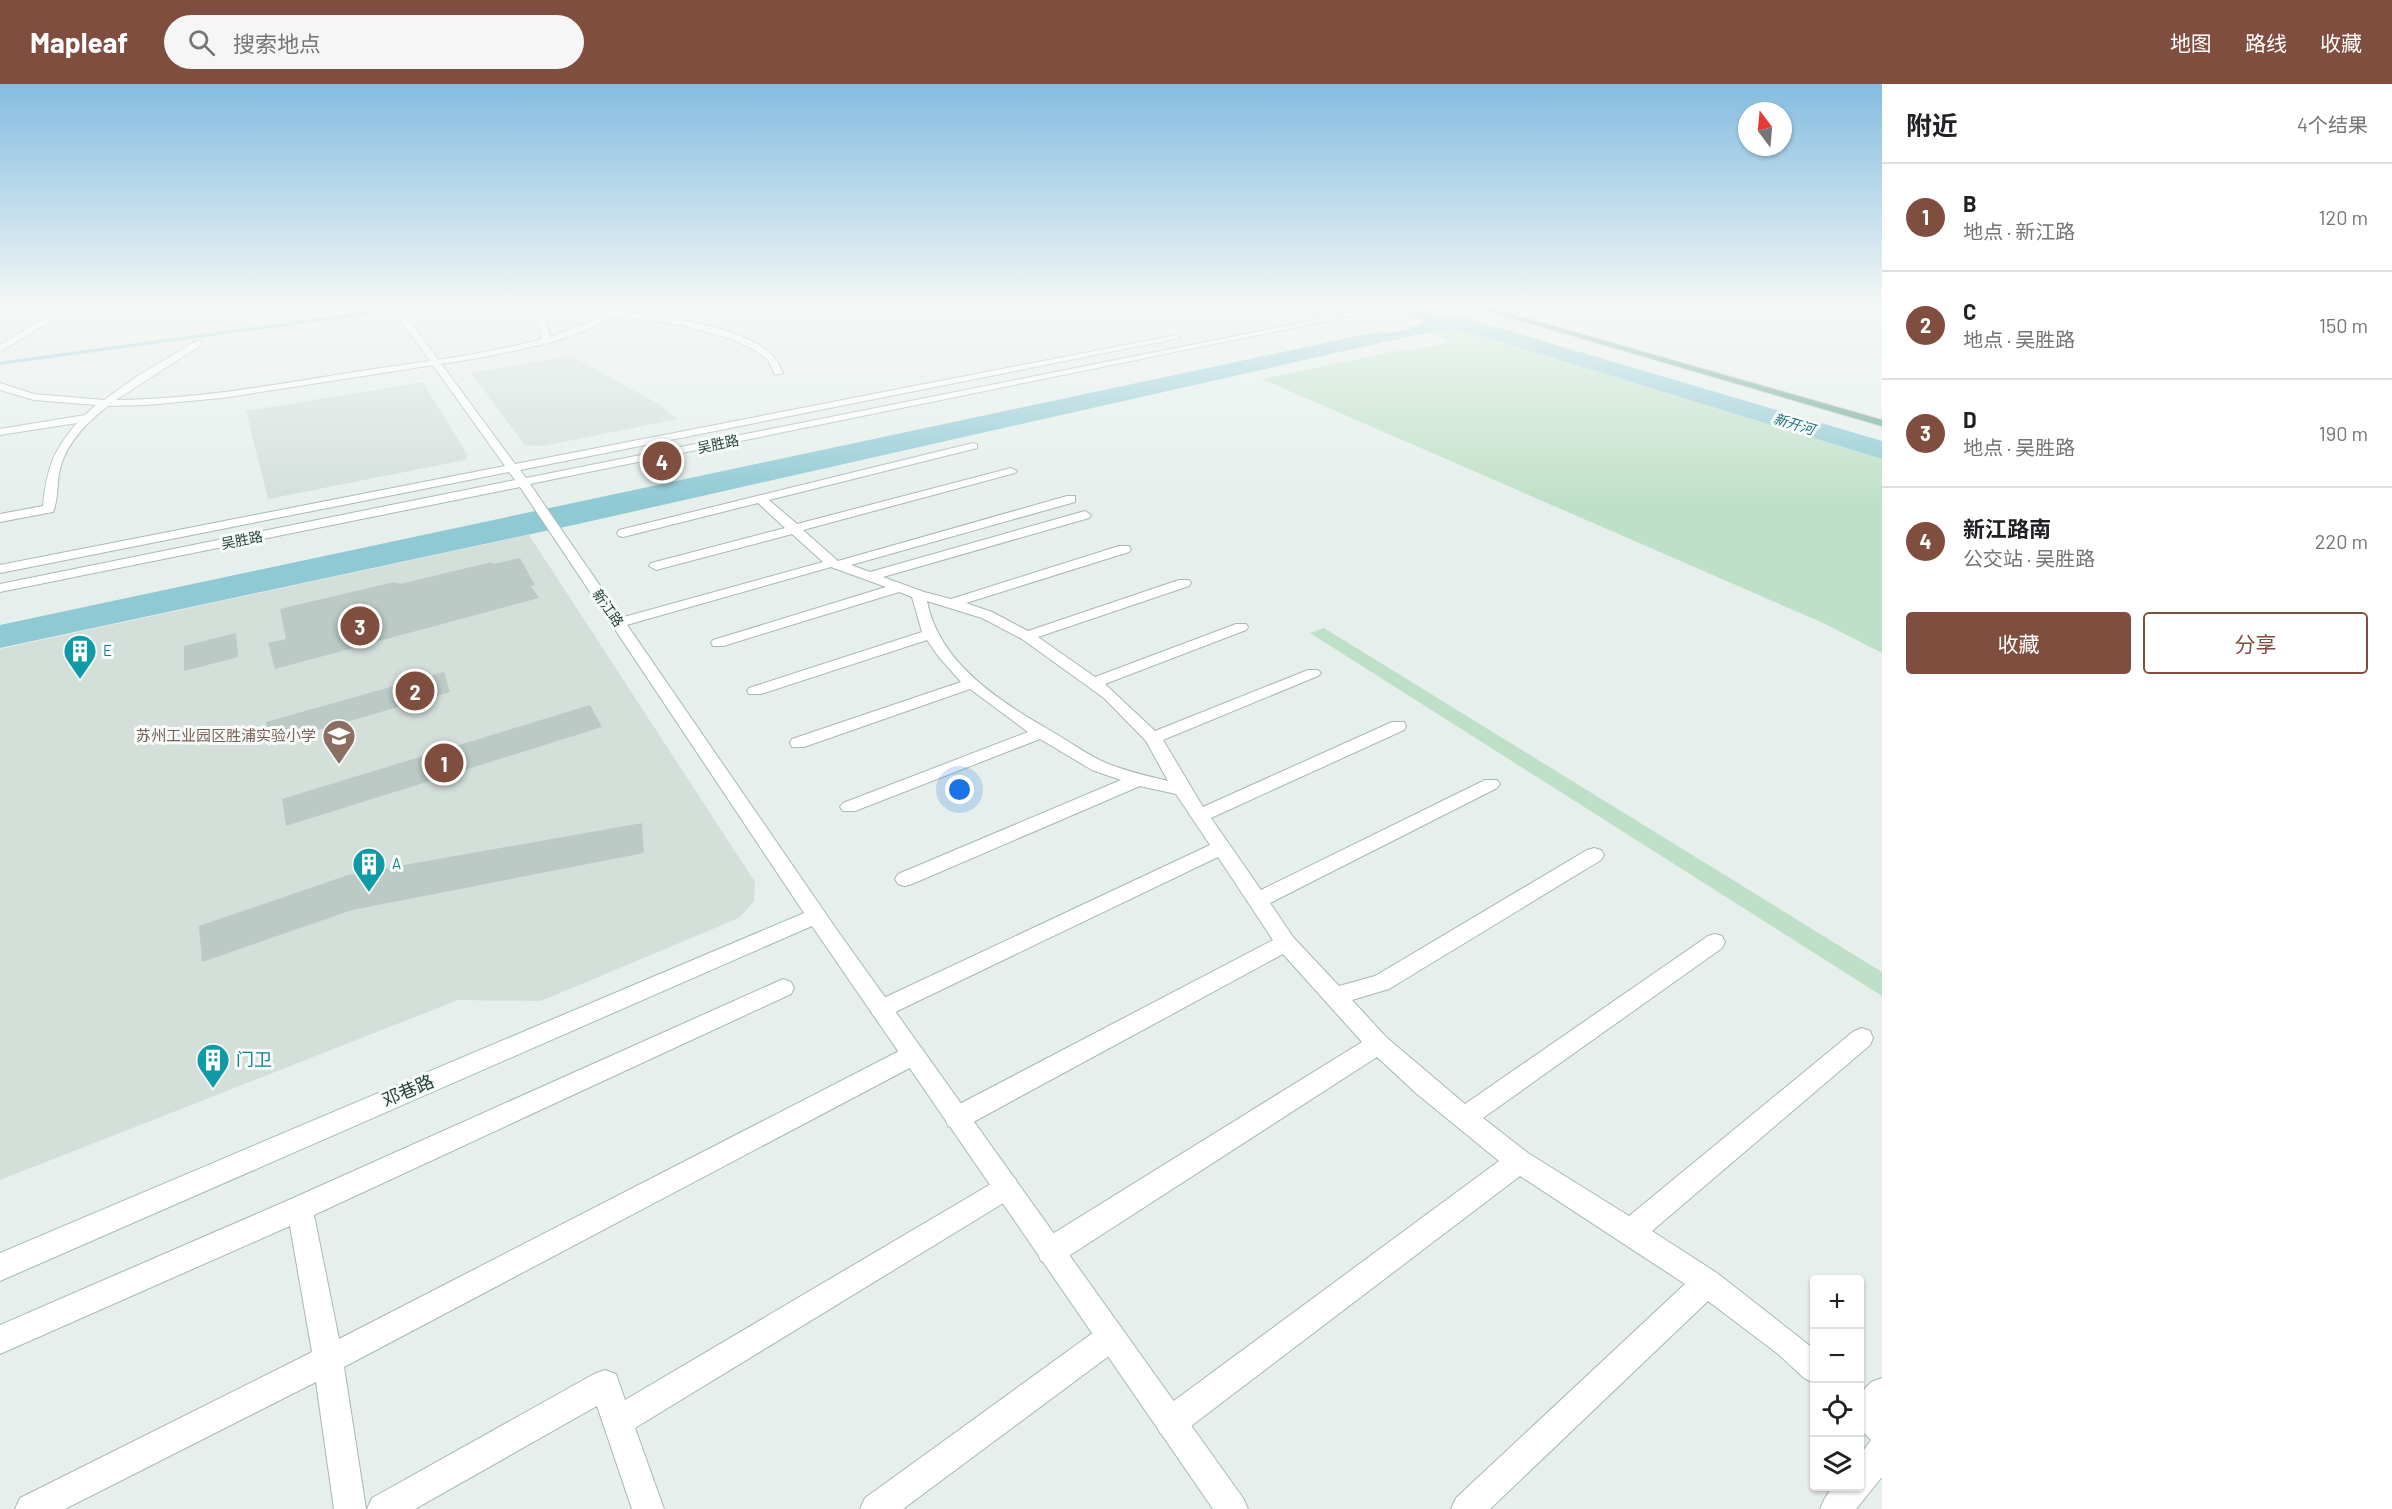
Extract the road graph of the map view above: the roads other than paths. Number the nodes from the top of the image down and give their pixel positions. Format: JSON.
{"nodes":[{"id":1,"x":154,"y":372,"type":"edge"},
{"id":2,"x":372,"y":372,"type":"edge"},
{"id":3,"x":442,"y":372,"type":"edge"},
{"id":4,"x":1004,"y":372,"type":"edge"},
{"id":5,"x":1073,"y":372,"type":"edge"},
{"id":6,"x":1703,"y":372,"type":"edge"},
{"id":7,"x":0,"y":386,"type":"edge"},
{"id":8,"x":107,"y":403,"type":"junction"},
{"id":9,"x":87,"y":418,"type":"junction"},
{"id":10,"x":1882,"y":423,"type":"edge"},
{"id":11,"x":0,"y":432,"type":"edge"},
{"id":12,"x":973,"y":446,"type":"dead end"},
{"id":13,"x":571,"y":458,"type":"junction"},
{"id":14,"x":512,"y":470,"type":"junction"},
{"id":15,"x":582,"y":471,"type":"junction"},
{"id":16,"x":1011,"y":471,"type":"dead end"},
{"id":17,"x":444,"y":483,"type":"junction"},
{"id":18,"x":523,"y":483,"type":"junction"},
{"id":19,"x":452,"y":498,"type":"junction"},
{"id":20,"x":761,"y":499,"type":"junction"},
{"id":21,"x":1071,"y":499,"type":"dead end"},
{"id":22,"x":1085,"y":515,"type":"dead end"},
{"id":23,"x":0,"y":518,"type":"edge"},
{"id":24,"x":795,"y":529,"type":"junction"},
{"id":25,"x":623,"y":534,"type":"dead end"},
{"id":26,"x":1124,"y":549,"type":"dead end"},
{"id":27,"x":835,"y":564,"type":"junction"},
{"id":28,"x":656,"y":566,"type":"dead end"},
{"id":29,"x":0,"y":569,"type":"edge"},
{"id":30,"x":869,"y":577,"type":"junction"},
{"id":31,"x":1184,"y":583,"type":"dead end"},
{"id":32,"x":0,"y":588,"type":"edge"},
{"id":33,"x":898,"y":588,"type":"junction"},
{"id":34,"x":919,"y":596,"type":"junction"},
{"id":35,"x":952,"y":603,"type":"junction"},
{"id":36,"x":618,"y":623,"type":"junction"},
{"id":37,"x":1241,"y":627,"type":"dead end"},
{"id":38,"x":930,"y":634,"type":"junction"},
{"id":39,"x":1028,"y":636,"type":"junction"},
{"id":40,"x":718,"y":643,"type":"dead end"},
{"id":41,"x":1312,"y":673,"type":"dead end"},
{"id":42,"x":973,"y":683,"type":"junction"},
{"id":43,"x":1094,"y":683,"type":"junction"},
{"id":44,"x":754,"y":691,"type":"dead end"},
{"id":45,"x":1398,"y":726,"type":"dead end"},
{"id":46,"x":1040,"y":732,"type":"junction"},
{"id":47,"x":1153,"y":738,"type":"junction"},
{"id":48,"x":798,"y":743,"type":"dead end"},
{"id":49,"x":1137,"y":780,"type":"junction"},
{"id":50,"x":1491,"y":784,"type":"dead end"},
{"id":51,"x":1182,"y":790,"type":"junction"},
{"id":52,"x":849,"y":807,"type":"dead end"},
{"id":53,"x":1199,"y":816,"type":"junction"},
{"id":54,"x":1221,"y":848,"type":"junction"},
{"id":55,"x":1594,"y":855,"type":"dead end"},
{"id":56,"x":905,"y":879,"type":"dead end"},
{"id":57,"x":1256,"y":901,"type":"junction"},
{"id":58,"x":816,"y":916,"type":"junction"},
{"id":59,"x":1715,"y":942,"type":"dead end"},
{"id":60,"x":1286,"y":943,"type":"junction"},
{"id":61,"x":783,"y":988,"type":"dead end"},
{"id":62,"x":1334,"y":996,"type":"junction"},
{"id":63,"x":881,"y":1009,"type":"junction"},
{"id":64,"x":1862,"y":1038,"type":"dead end"},
{"id":65,"x":1378,"y":1044,"type":"junction"},
{"id":66,"x":913,"y":1055,"type":"junction"},
{"id":67,"x":957,"y":1118,"type":"junction"},
{"id":68,"x":1464,"y":1118,"type":"junction"},
{"id":69,"x":1519,"y":1161,"type":"junction"},
{"id":70,"x":1006,"y":1187,"type":"junction"},
{"id":71,"x":300,"y":1208,"type":"junction"},
{"id":72,"x":1630,"y":1232,"type":"junction"},
{"id":73,"x":1051,"y":1251,"type":"junction"},
{"id":74,"x":0,"y":1267,"type":"edge"},
{"id":75,"x":1707,"y":1283,"type":"junction"},
{"id":76,"x":1111,"y":1336,"type":"junction"},
{"id":77,"x":0,"y":1340,"type":"edge"},
{"id":78,"x":328,"y":1360,"type":"junction"},
{"id":79,"x":1810,"y":1364,"type":"edge"},
{"id":80,"x":618,"y":1421,"type":"junction"},
{"id":81,"x":1171,"y":1422,"type":"junction"},
{"id":82,"x":1882,"y":1451,"type":"edge"},
{"id":83,"x":1864,"y":1475,"type":"edge"},
{"id":84,"x":1850,"y":1491,"type":"edge"},
{"id":85,"x":31,"y":1509,"type":"edge"},
{"id":86,"x":350,"y":1509,"type":"edge"},
{"id":87,"x":383,"y":1509,"type":"edge"},
{"id":88,"x":648,"y":1509,"type":"edge"},
{"id":89,"x":876,"y":1509,"type":"edge"},
{"id":90,"x":1232,"y":1509,"type":"edge"},
{"id":91,"x":1467,"y":1509,"type":"edge"},
{"id":92,"x":1836,"y":1509,"type":"edge"}],
"edges":[{"from":1,"to":8,"type":"street"},
{"from":2,"to":8,"type":"street"},
{"from":3,"to":14,"type":"street","name":"新江路"},
{"from":4,"to":13,"type":"street","name":"吴胜路"},
{"from":5,"to":15,"type":"street","name":"吴胜路"},
{"from":6,"to":10,"type":"main road"},
{"from":7,"to":8,"type":"street"},
{"from":8,"to":9,"type":"street"},
{"from":9,"to":11,"type":"street"},
{"from":9,"to":23,"type":"street"},
{"from":12,"to":20,"type":"street"},
{"from":13,"to":14,"type":"street","name":"吴胜路"},
{"from":13,"to":15,"type":"street"},
{"from":14,"to":17,"type":"street","name":"吴胜路"},
{"from":14,"to":18,"type":"street","name":"新江路"},
{"from":15,"to":18,"type":"street","name":"吴胜路"},
{"from":16,"to":24,"type":"street"},
{"from":17,"to":19,"type":"street"},
{"from":17,"to":29,"type":"street","name":"吴胜路"},
{"from":18,"to":19,"type":"street","name":"吴胜路"},
{"from":18,"to":36,"type":"street","name":"新江路"},
{"from":19,"to":32,"type":"street","name":"吴胜路"},
{"from":20,"to":24,"type":"street"},
{"from":20,"to":25,"type":"street"},
{"from":21,"to":27,"type":"street"},
{"from":22,"to":30,"type":"street"},
{"from":24,"to":27,"type":"street"},
{"from":24,"to":28,"type":"street"},
{"from":26,"to":35,"type":"street"},
{"from":27,"to":30,"type":"street"},
{"from":27,"to":36,"type":"street"},
{"from":30,"to":33,"type":"street"},
{"from":31,"to":39,"type":"street"},
{"from":33,"to":34,"type":"street"},
{"from":33,"to":40,"type":"street"},
{"from":34,"to":35,"type":"street"},
{"from":34,"to":38,"type":"street"},
{"from":35,"to":39,"type":"street"},
{"from":36,"to":58,"type":"street","name":"新江路"},
{"from":37,"to":43,"type":"street"},
{"from":38,"to":42,"type":"street"},
{"from":38,"to":44,"type":"street"},
{"from":39,"to":43,"type":"street"},
{"from":41,"to":47,"type":"street"},
{"from":42,"to":46,"type":"street"},
{"from":42,"to":48,"type":"street"},
{"from":43,"to":47,"type":"street"},
{"from":45,"to":53,"type":"street"},
{"from":46,"to":49,"type":"street"},
{"from":46,"to":52,"type":"street"},
{"from":47,"to":51,"type":"street"},
{"from":49,"to":51,"type":"street"},
{"from":49,"to":56,"type":"street"},
{"from":50,"to":57,"type":"street"},
{"from":51,"to":53,"type":"street"},
{"from":53,"to":54,"type":"street"},
{"from":54,"to":57,"type":"street"},
{"from":54,"to":63,"type":"street"},
{"from":55,"to":62,"type":"street"},
{"from":57,"to":60,"type":"street"},
{"from":58,"to":63,"type":"street","name":"新江路"},
{"from":58,"to":74,"type":"street","name":"邓巷路"},
{"from":59,"to":68,"type":"street"},
{"from":60,"to":62,"type":"street"},
{"from":60,"to":67,"type":"street"},
{"from":61,"to":71,"type":"street"},
{"from":62,"to":65,"type":"street"},
{"from":63,"to":66,"type":"street","name":"新江路"},
{"from":64,"to":72,"type":"street"},
{"from":65,"to":68,"type":"street"},
{"from":65,"to":73,"type":"street"},
{"from":66,"to":67,"type":"street","name":"新江路"},
{"from":66,"to":78,"type":"street"},
{"from":67,"to":70,"type":"street","name":"新江路"},
{"from":68,"to":69,"type":"street"},
{"from":69,"to":72,"type":"street"},
{"from":69,"to":81,"type":"street"},
{"from":70,"to":73,"type":"street","name":"新江路"},
{"from":70,"to":80,"type":"street"},
{"from":71,"to":77,"type":"street"},
{"from":71,"to":78,"type":"street"},
{"from":72,"to":75,"type":"street"},
{"from":73,"to":76,"type":"street","name":"新江路"},
{"from":75,"to":79,"type":"street"},
{"from":75,"to":91,"type":"street"},
{"from":76,"to":81,"type":"street","name":"新江路"},
{"from":76,"to":89,"type":"street"},
{"from":78,"to":85,"type":"street"},
{"from":78,"to":86,"type":"street"},
{"from":80,"to":87,"type":"street"},
{"from":80,"to":88,"type":"street"},
{"from":81,"to":90,"type":"street","name":"新江路"},
{"from":82,"to":83,"type":"street"},
{"from":84,"to":92,"type":"street"}]}
